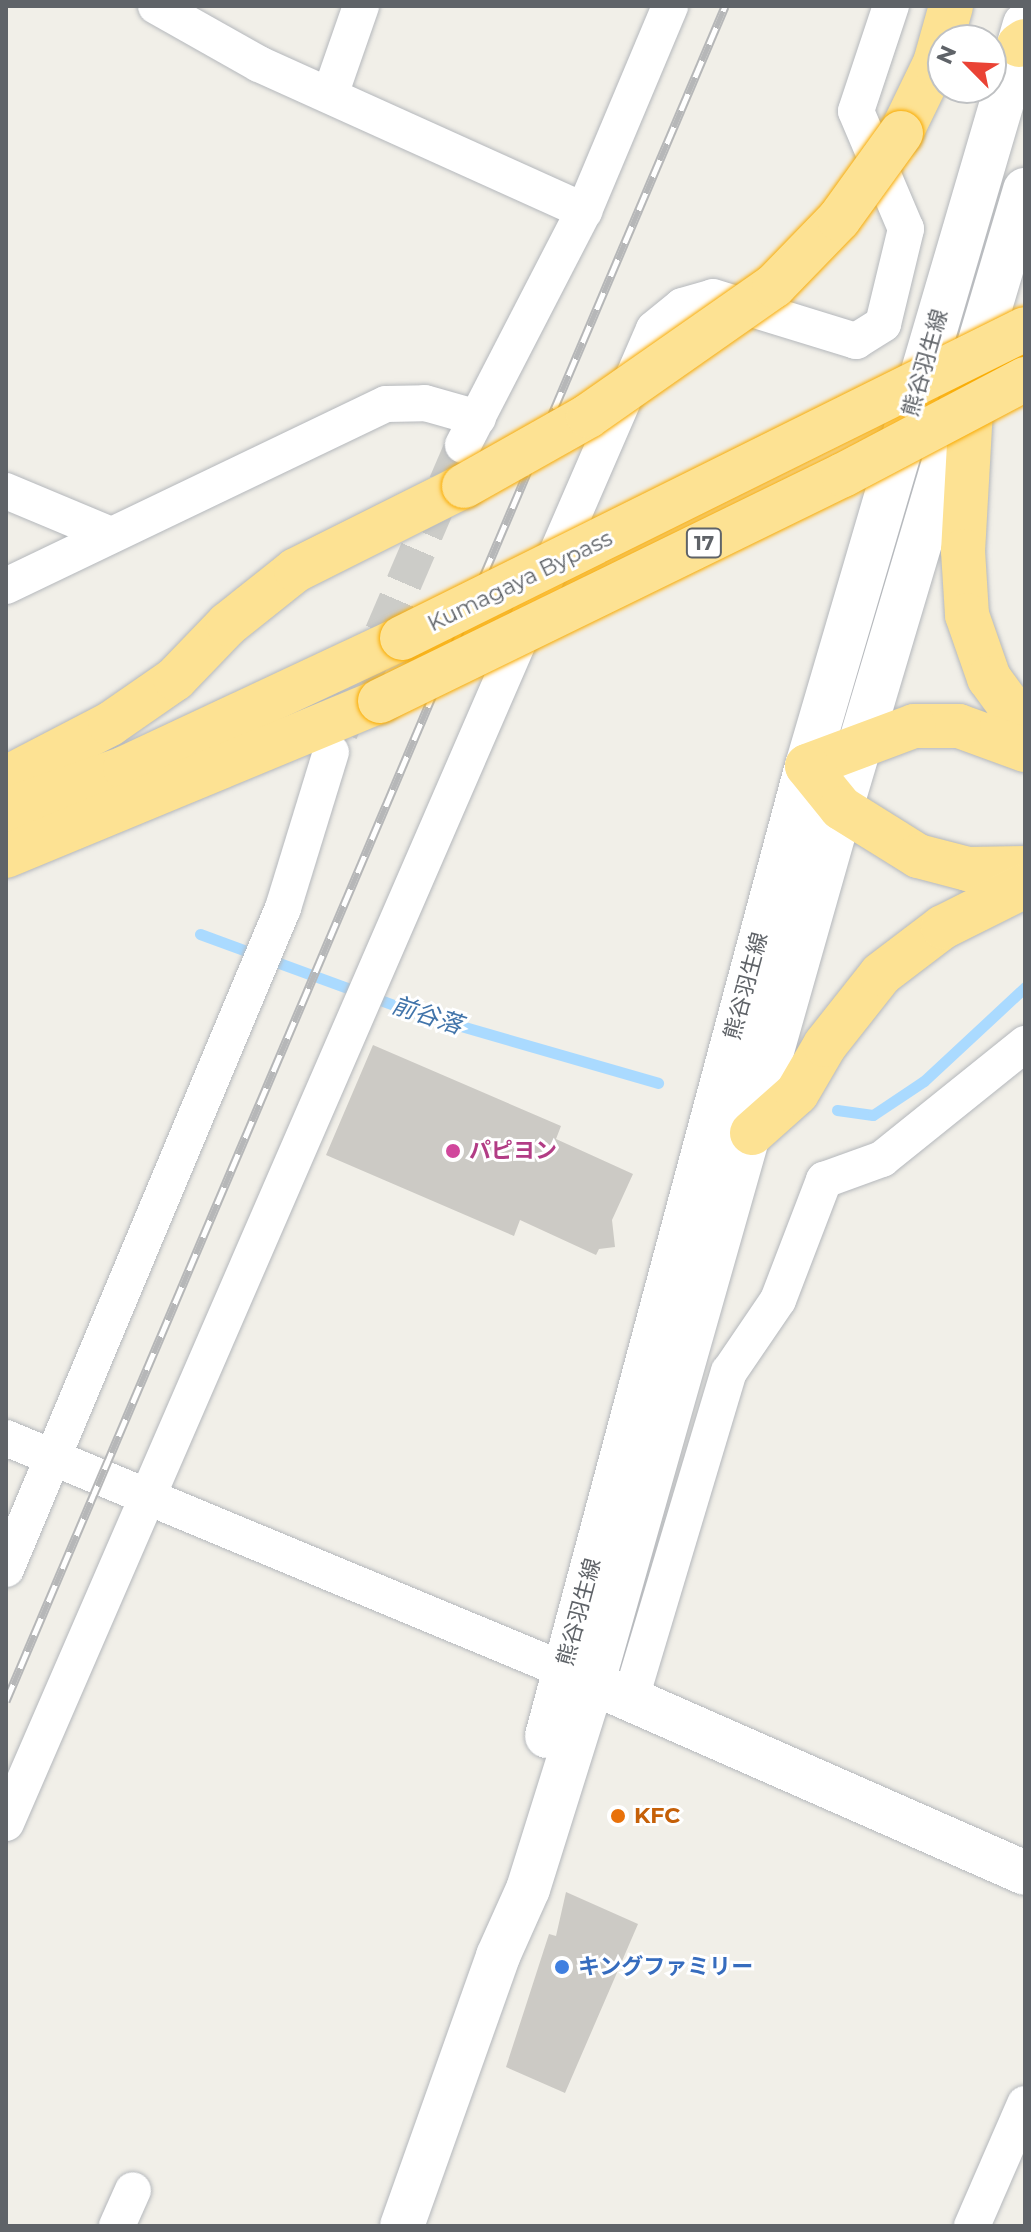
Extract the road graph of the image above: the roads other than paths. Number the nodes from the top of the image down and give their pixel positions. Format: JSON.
{"nodes":[{"id":1,"x":156,"y":6,"type":"edge"},
{"id":2,"x":361,"y":6,"type":"edge"},
{"id":3,"x":670,"y":6,"type":"edge"},
{"id":4,"x":891,"y":6,"type":"edge"},
{"id":5,"x":951,"y":6,"type":"edge"},
{"id":6,"x":1023,"y":36,"type":"edge"},
{"id":7,"x":330,"y":95,"type":"junction"},
{"id":8,"x":1025,"y":190,"type":"edge"},
{"id":9,"x":584,"y":211,"type":"junction"},
{"id":10,"x":1025,"y":329,"type":"edge"},
{"id":11,"x":973,"y":366,"type":"junction"},
{"id":12,"x":1025,"y":379,"type":"edge"},
{"id":13,"x":468,"y":450,"type":"junction"},
{"id":14,"x":6,"y":491,"type":"edge"},
{"id":15,"x":111,"y":535,"type":"junction"},
{"id":16,"x":6,"y":586,"type":"edge"},
{"id":17,"x":1025,"y":727,"type":"edge"},
{"id":18,"x":863,"y":743,"type":"junction"},
{"id":19,"x":1025,"y":750,"type":"edge"},
{"id":20,"x":331,"y":752,"type":"tunnel mouth"},
{"id":21,"x":807,"y":766,"type":"junction"},
{"id":22,"x":6,"y":778,"type":"edge"},
{"id":23,"x":841,"y":808,"type":"junction"},
{"id":24,"x":6,"y":810,"type":"edge"},
{"id":25,"x":6,"y":856,"type":"edge"},
{"id":26,"x":1025,"y":868,"type":"edge"},
{"id":27,"x":1025,"y":886,"type":"edge"},
{"id":28,"x":1025,"y":1044,"type":"edge"},
{"id":29,"x":752,"y":1133,"type":"junction"},
{"id":30,"x":6,"y":1438,"type":"edge"},
{"id":31,"x":53,"y":1459,"type":"junction"},
{"id":32,"x":146,"y":1498,"type":"junction"},
{"id":33,"x":6,"y":1569,"type":"edge"},
{"id":34,"x":595,"y":1685,"type":"junction"},
{"id":35,"x":6,"y":1823,"type":"edge"},
{"id":36,"x":1025,"y":1873,"type":"edge"},
{"id":37,"x":1025,"y":2104,"type":"edge"},
{"id":38,"x":133,"y":2190,"type":"dead end"},
{"id":39,"x":407,"y":2224,"type":"edge"},
{"id":40,"x":117,"y":2226,"type":"edge"},
{"id":41,"x":972,"y":2226,"type":"edge"}],
"edges":[{"from":1,"to":7,"type":"street"},
{"from":2,"to":7,"type":"street"},
{"from":3,"to":9,"type":"street"},
{"from":4,"to":32,"type":"street"},
{"from":5,"to":13,"type":"highway","bridge":true},
{"from":6,"to":21,"type":"main road","name":"熊谷羽生線"},
{"from":7,"to":9,"type":"street"},
{"from":8,"to":11,"type":"main road","name":"熊谷羽生線"},
{"from":9,"to":13,"type":"street"},
{"from":10,"to":24,"type":"highway","name":"Kumagaya Bypass","number":"17","bridge":true},
{"from":11,"to":17,"type":"highway"},
{"from":11,"to":18,"type":"main road","name":"熊谷羽生線"},
{"from":12,"to":25,"type":"highway","number":"17","bridge":true},
{"from":13,"to":15,"type":"street"},
{"from":13,"to":22,"type":"highway"},
{"from":14,"to":15,"type":"street"},
{"from":15,"to":16,"type":"street"},
{"from":18,"to":19,"type":"highway"},
{"from":18,"to":21,"type":"highway"},
{"from":18,"to":23,"type":"main road","name":"熊谷羽生線"},
{"from":20,"to":31,"type":"street"},
{"from":21,"to":23,"type":"highway"},
{"from":21,"to":34,"type":"main road","name":"熊谷羽生線"},
{"from":23,"to":26,"type":"highway"},
{"from":23,"to":29,"type":"main road","name":"熊谷羽生線"},
{"from":27,"to":29,"type":"highway"},
{"from":28,"to":34,"type":"street"},
{"from":29,"to":34,"type":"main road","name":"熊谷羽生線"},
{"from":30,"to":31,"type":"street"},
{"from":31,"to":32,"type":"street"},
{"from":31,"to":33,"type":"street"},
{"from":32,"to":34,"type":"street"},
{"from":32,"to":35,"type":"street"},
{"from":34,"to":36,"type":"main road"},
{"from":34,"to":39,"type":"main road","name":"熊谷羽生線"},
{"from":37,"to":41,"type":"street"},
{"from":38,"to":40,"type":"street"}]}
